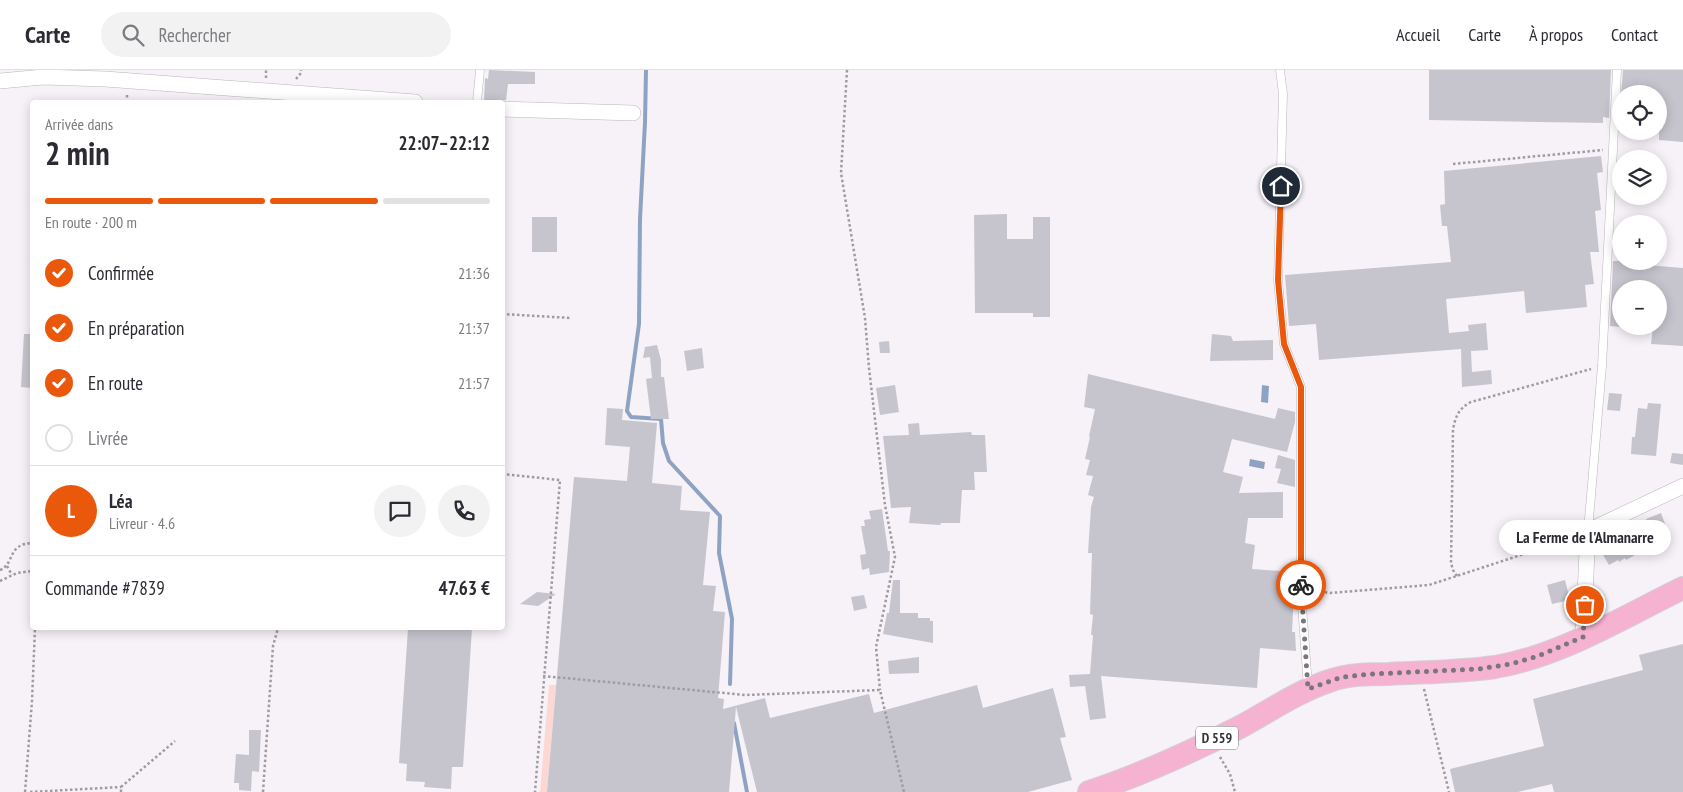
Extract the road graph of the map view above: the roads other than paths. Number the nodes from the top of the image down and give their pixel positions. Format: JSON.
{"nodes":[{"id":1,"x":480,"y":70,"type":"edge"},
{"id":2,"x":1280,"y":70,"type":"edge"},
{"id":3,"x":1616,"y":70,"type":"edge"},
{"id":4,"x":0,"y":81,"type":"edge"},
{"id":5,"x":388,"y":100,"type":"edge"},
{"id":6,"x":477,"y":100,"type":"edge"},
{"id":7,"x":505,"y":109,"type":"edge"},
{"id":8,"x":634,"y":113,"type":"dead end"},
{"id":9,"x":1683,"y":486,"type":"edge"},
{"id":10,"x":1588,"y":531,"type":"junction"},
{"id":11,"x":1683,"y":588,"type":"edge"},
{"id":12,"x":1583,"y":637,"type":"junction"},
{"id":13,"x":1308,"y":689,"type":"junction"},
{"id":14,"x":1089,"y":792,"type":"edge"}],
"edges":[{"from":1,"to":6,"type":"lane"},
{"from":2,"to":13,"type":"lane"},
{"from":3,"to":10,"type":"lane"},
{"from":4,"to":5,"type":"street"},
{"from":7,"to":8,"type":"street"},
{"from":9,"to":10,"type":"street"},
{"from":10,"to":12,"type":"street"},
{"from":11,"to":12,"type":"main road","number":"D 559"},
{"from":12,"to":13,"type":"main road","number":"D 559"},
{"from":13,"to":14,"type":"main road","number":"D 559"}]}
